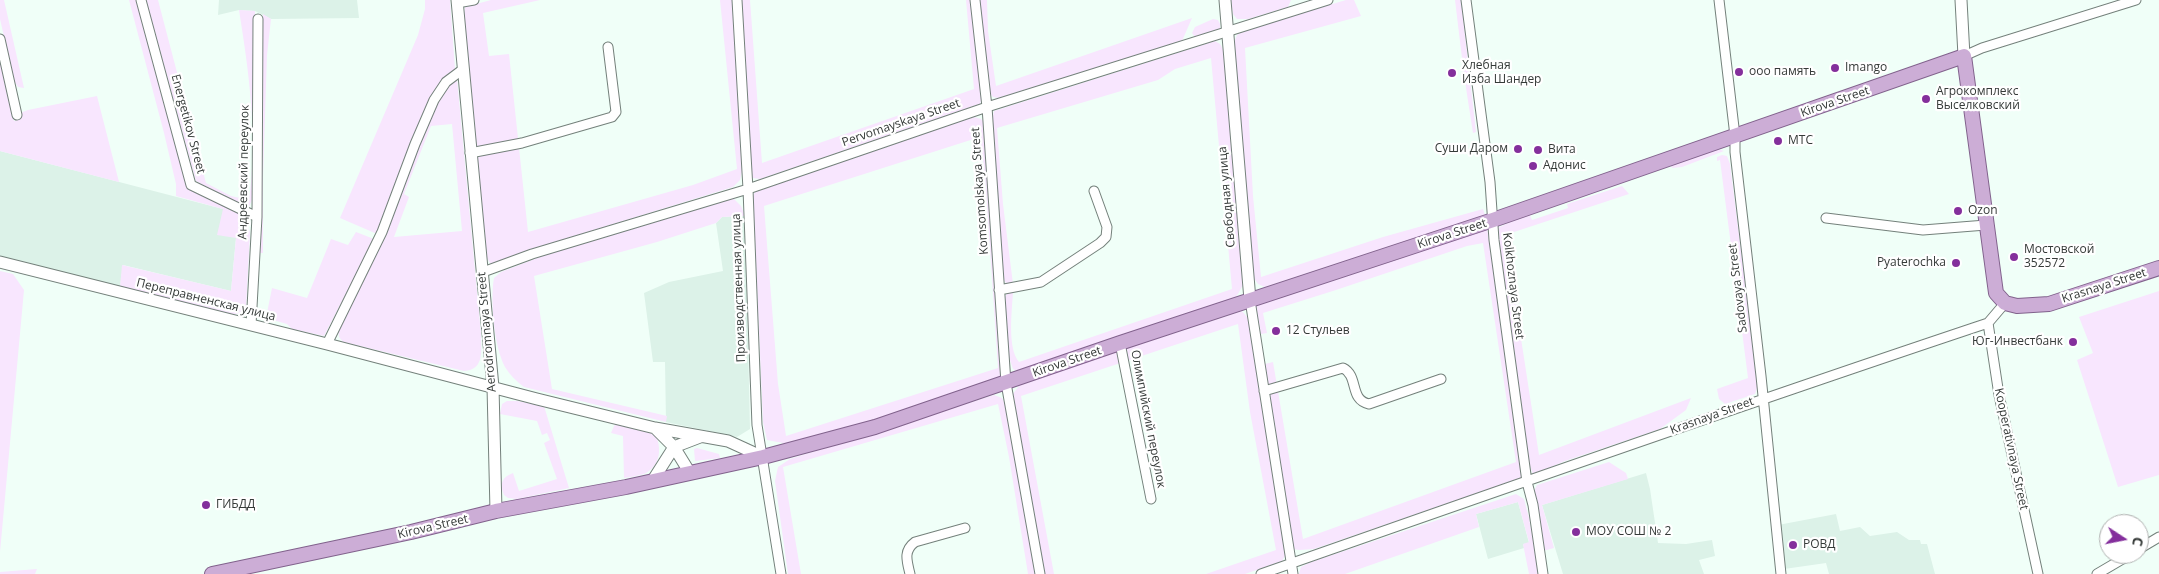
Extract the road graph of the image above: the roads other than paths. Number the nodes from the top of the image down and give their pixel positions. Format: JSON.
{"nodes":[{"id":1,"x":141,"y":0,"type":"edge"},
{"id":2,"x":474,"y":0,"type":"edge"},
{"id":3,"x":737,"y":0,"type":"edge"},
{"id":4,"x":975,"y":0,"type":"edge"},
{"id":5,"x":1225,"y":0,"type":"edge"},
{"id":6,"x":1328,"y":0,"type":"edge"},
{"id":7,"x":1466,"y":0,"type":"edge"},
{"id":8,"x":1719,"y":0,"type":"edge"},
{"id":9,"x":1962,"y":0,"type":"edge"},
{"id":10,"x":2136,"y":0,"type":"edge"},
{"id":11,"x":457,"y":2,"type":"edge"},
{"id":12,"x":258,"y":19,"type":"dead end"},
{"id":13,"x":1227,"y":32,"type":"junction"},
{"id":14,"x":0,"y":39,"type":"edge"},
{"id":15,"x":608,"y":47,"type":"dead end"},
{"id":16,"x":1964,"y":56,"type":"junction"},
{"id":17,"x":462,"y":70,"type":"junction"},
{"id":18,"x":987,"y":107,"type":"junction"},
{"id":19,"x":17,"y":115,"type":"dead end"},
{"id":20,"x":1735,"y":136,"type":"junction"},
{"id":21,"x":470,"y":153,"type":"junction"},
{"id":22,"x":748,"y":188,"type":"junction"},
{"id":23,"x":1094,"y":191,"type":"dead end"},
{"id":24,"x":256,"y":218,"type":"junction"},
{"id":25,"x":1826,"y":218,"type":"dead end"},
{"id":26,"x":1494,"y":220,"type":"junction"},
{"id":27,"x":1986,"y":225,"type":"junction"},
{"id":28,"x":0,"y":262,"type":"edge"},
{"id":29,"x":2159,"y":268,"type":"edge"},
{"id":30,"x":483,"y":272,"type":"junction"},
{"id":31,"x":999,"y":290,"type":"junction"},
{"id":32,"x":1250,"y":300,"type":"junction"},
{"id":33,"x":2005,"y":303,"type":"junction"},
{"id":34,"x":1988,"y":323,"type":"junction"},
{"id":35,"x":250,"y":325,"type":"junction"},
{"id":36,"x":327,"y":344,"type":"junction"},
{"id":37,"x":1120,"y":344,"type":"junction"},
{"id":38,"x":1441,"y":379,"type":"dead end"},
{"id":39,"x":1006,"y":383,"type":"junction"},
{"id":40,"x":492,"y":387,"type":"junction"},
{"id":41,"x":1264,"y":391,"type":"junction"},
{"id":42,"x":1763,"y":398,"type":"junction"},
{"id":43,"x":655,"y":428,"type":"junction"},
{"id":44,"x":702,"y":436,"type":"junction"},
{"id":45,"x":728,"y":441,"type":"junction"},
{"id":46,"x":674,"y":447,"type":"junction"},
{"id":47,"x":764,"y":457,"type":"junction"},
{"id":48,"x":732,"y":463,"type":"junction"},
{"id":49,"x":690,"y":472,"type":"junction"},
{"id":50,"x":653,"y":480,"type":"junction"},
{"id":51,"x":1527,"y":482,"type":"junction"},
{"id":52,"x":1151,"y":498,"type":"dead end"},
{"id":53,"x":496,"y":512,"type":"junction"},
{"id":54,"x":965,"y":528,"type":"dead end"},
{"id":55,"x":1291,"y":564,"type":"junction"},
{"id":56,"x":2114,"y":564,"type":"edge"},
{"id":57,"x":225,"y":572,"type":"edge"},
{"id":58,"x":212,"y":574,"type":"edge"},
{"id":59,"x":781,"y":574,"type":"edge"},
{"id":60,"x":910,"y":574,"type":"edge"},
{"id":61,"x":1040,"y":574,"type":"edge"},
{"id":62,"x":1261,"y":574,"type":"edge"},
{"id":63,"x":1293,"y":574,"type":"edge"},
{"id":64,"x":1543,"y":574,"type":"edge"},
{"id":65,"x":1781,"y":574,"type":"edge"},
{"id":66,"x":2038,"y":574,"type":"edge"},
{"id":67,"x":2097,"y":574,"type":"edge"}],
"edges":[{"from":1,"to":24,"type":"street","name":"Energetikov Street"},
{"from":2,"to":11,"type":"street"},
{"from":3,"to":22,"type":"street","name":"Производственная улица"},
{"from":4,"to":18,"type":"street","name":"Komsomolskaya Street"},
{"from":5,"to":13,"type":"street","name":"Свободная улица"},
{"from":6,"to":13,"type":"street","name":"Pervomayskaya Street"},
{"from":7,"to":26,"type":"street","name":"Kolkhoznaya Street"},
{"from":8,"to":20,"type":"street","name":"Sadovaya Street"},
{"from":9,"to":16,"type":"street"},
{"from":10,"to":16,"type":"street","name":"Kirova Street"},
{"from":11,"to":17,"type":"street","name":"Aerodromnaya Street"},
{"from":12,"to":24,"type":"street","name":"Андреевский переулок"},
{"from":13,"to":18,"type":"street","name":"Pervomayskaya Street"},
{"from":13,"to":32,"type":"street","name":"Свободная улица"},
{"from":14,"to":19,"type":"street"},
{"from":15,"to":21,"type":"street"},
{"from":16,"to":20,"type":"main road","name":"Kirova Street"},
{"from":16,"to":27,"type":"main road"},
{"from":17,"to":21,"type":"street","name":"Aerodromnaya Street"},
{"from":17,"to":36,"type":"street"},
{"from":18,"to":22,"type":"street","name":"Pervomayskaya Street"},
{"from":18,"to":31,"type":"street","name":"Komsomolskaya Street"},
{"from":20,"to":26,"type":"main road","name":"Kirova Street"},
{"from":20,"to":42,"type":"street","name":"Sadovaya Street"},
{"from":21,"to":30,"type":"street","name":"Aerodromnaya Street"},
{"from":22,"to":30,"type":"street","name":"Pervomayskaya Street"},
{"from":22,"to":47,"type":"street","name":"Производственная улица"},
{"from":23,"to":31,"type":"street"},
{"from":24,"to":35,"type":"street","name":"Андреевский переулок"},
{"from":25,"to":27,"type":"street"},
{"from":26,"to":32,"type":"main road","name":"Kirova Street"},
{"from":26,"to":51,"type":"street","name":"Kolkhoznaya Street"},
{"from":27,"to":33,"type":"main road"},
{"from":28,"to":35,"type":"street","name":"Переправненская улица"},
{"from":29,"to":33,"type":"main road","name":"Krasnaya Street"},
{"from":30,"to":40,"type":"street","name":"Aerodromnaya Street"},
{"from":31,"to":39,"type":"street","name":"Komsomolskaya Street"},
{"from":32,"to":37,"type":"main road","name":"Kirova Street"},
{"from":32,"to":41,"type":"street","name":"Свободная улица"},
{"from":33,"to":34,"type":"street"},
{"from":34,"to":42,"type":"street","name":"Krasnaya Street"},
{"from":34,"to":66,"type":"street","name":"Kooperativnaya Street"},
{"from":35,"to":36,"type":"street","name":"Переправненская улица"},
{"from":36,"to":40,"type":"street","name":"Переправненская улица"},
{"from":37,"to":39,"type":"main road","name":"Kirova Street"},
{"from":37,"to":52,"type":"street","name":"Олимпийский переулок"},
{"from":38,"to":41,"type":"street"},
{"from":39,"to":47,"type":"main road","name":"Kirova Street"},
{"from":39,"to":61,"type":"street","name":"Komsomolskaya Street"},
{"from":40,"to":43,"type":"street"},
{"from":40,"to":53,"type":"street","name":"Aerodromnaya Street"},
{"from":41,"to":55,"type":"street","name":"Свободная улица"},
{"from":42,"to":51,"type":"street","name":"Krasnaya Street"},
{"from":42,"to":65,"type":"street","name":"Sadovaya Street"},
{"from":43,"to":44,"type":"street"},
{"from":43,"to":46,"type":"street"},
{"from":44,"to":45,"type":"street"},
{"from":44,"to":46,"type":"street"},
{"from":45,"to":47,"type":"street"},
{"from":45,"to":48,"type":"street"},
{"from":46,"to":49,"type":"street"},
{"from":46,"to":50,"type":"street"},
{"from":47,"to":48,"type":"main road","name":"Kirova Street"},
{"from":47,"to":59,"type":"street","name":"Производственная улица"},
{"from":48,"to":49,"type":"main road","name":"Kirova Street"},
{"from":49,"to":50,"type":"main road","name":"Kirova Street"},
{"from":50,"to":53,"type":"main road","name":"Kirova Street"},
{"from":51,"to":55,"type":"street","name":"Krasnaya Street"},
{"from":51,"to":64,"type":"street","name":"Kolkhoznaya Street"},
{"from":53,"to":57,"type":"main road","name":"Kirova Street"},
{"from":54,"to":60,"type":"street"},
{"from":55,"to":62,"type":"street","name":"Krasnaya Street"},
{"from":55,"to":63,"type":"street","name":"Свободная улица"},
{"from":56,"to":67,"type":"street"},
{"from":57,"to":58,"type":"main road","name":"Kirova Street"}]}
